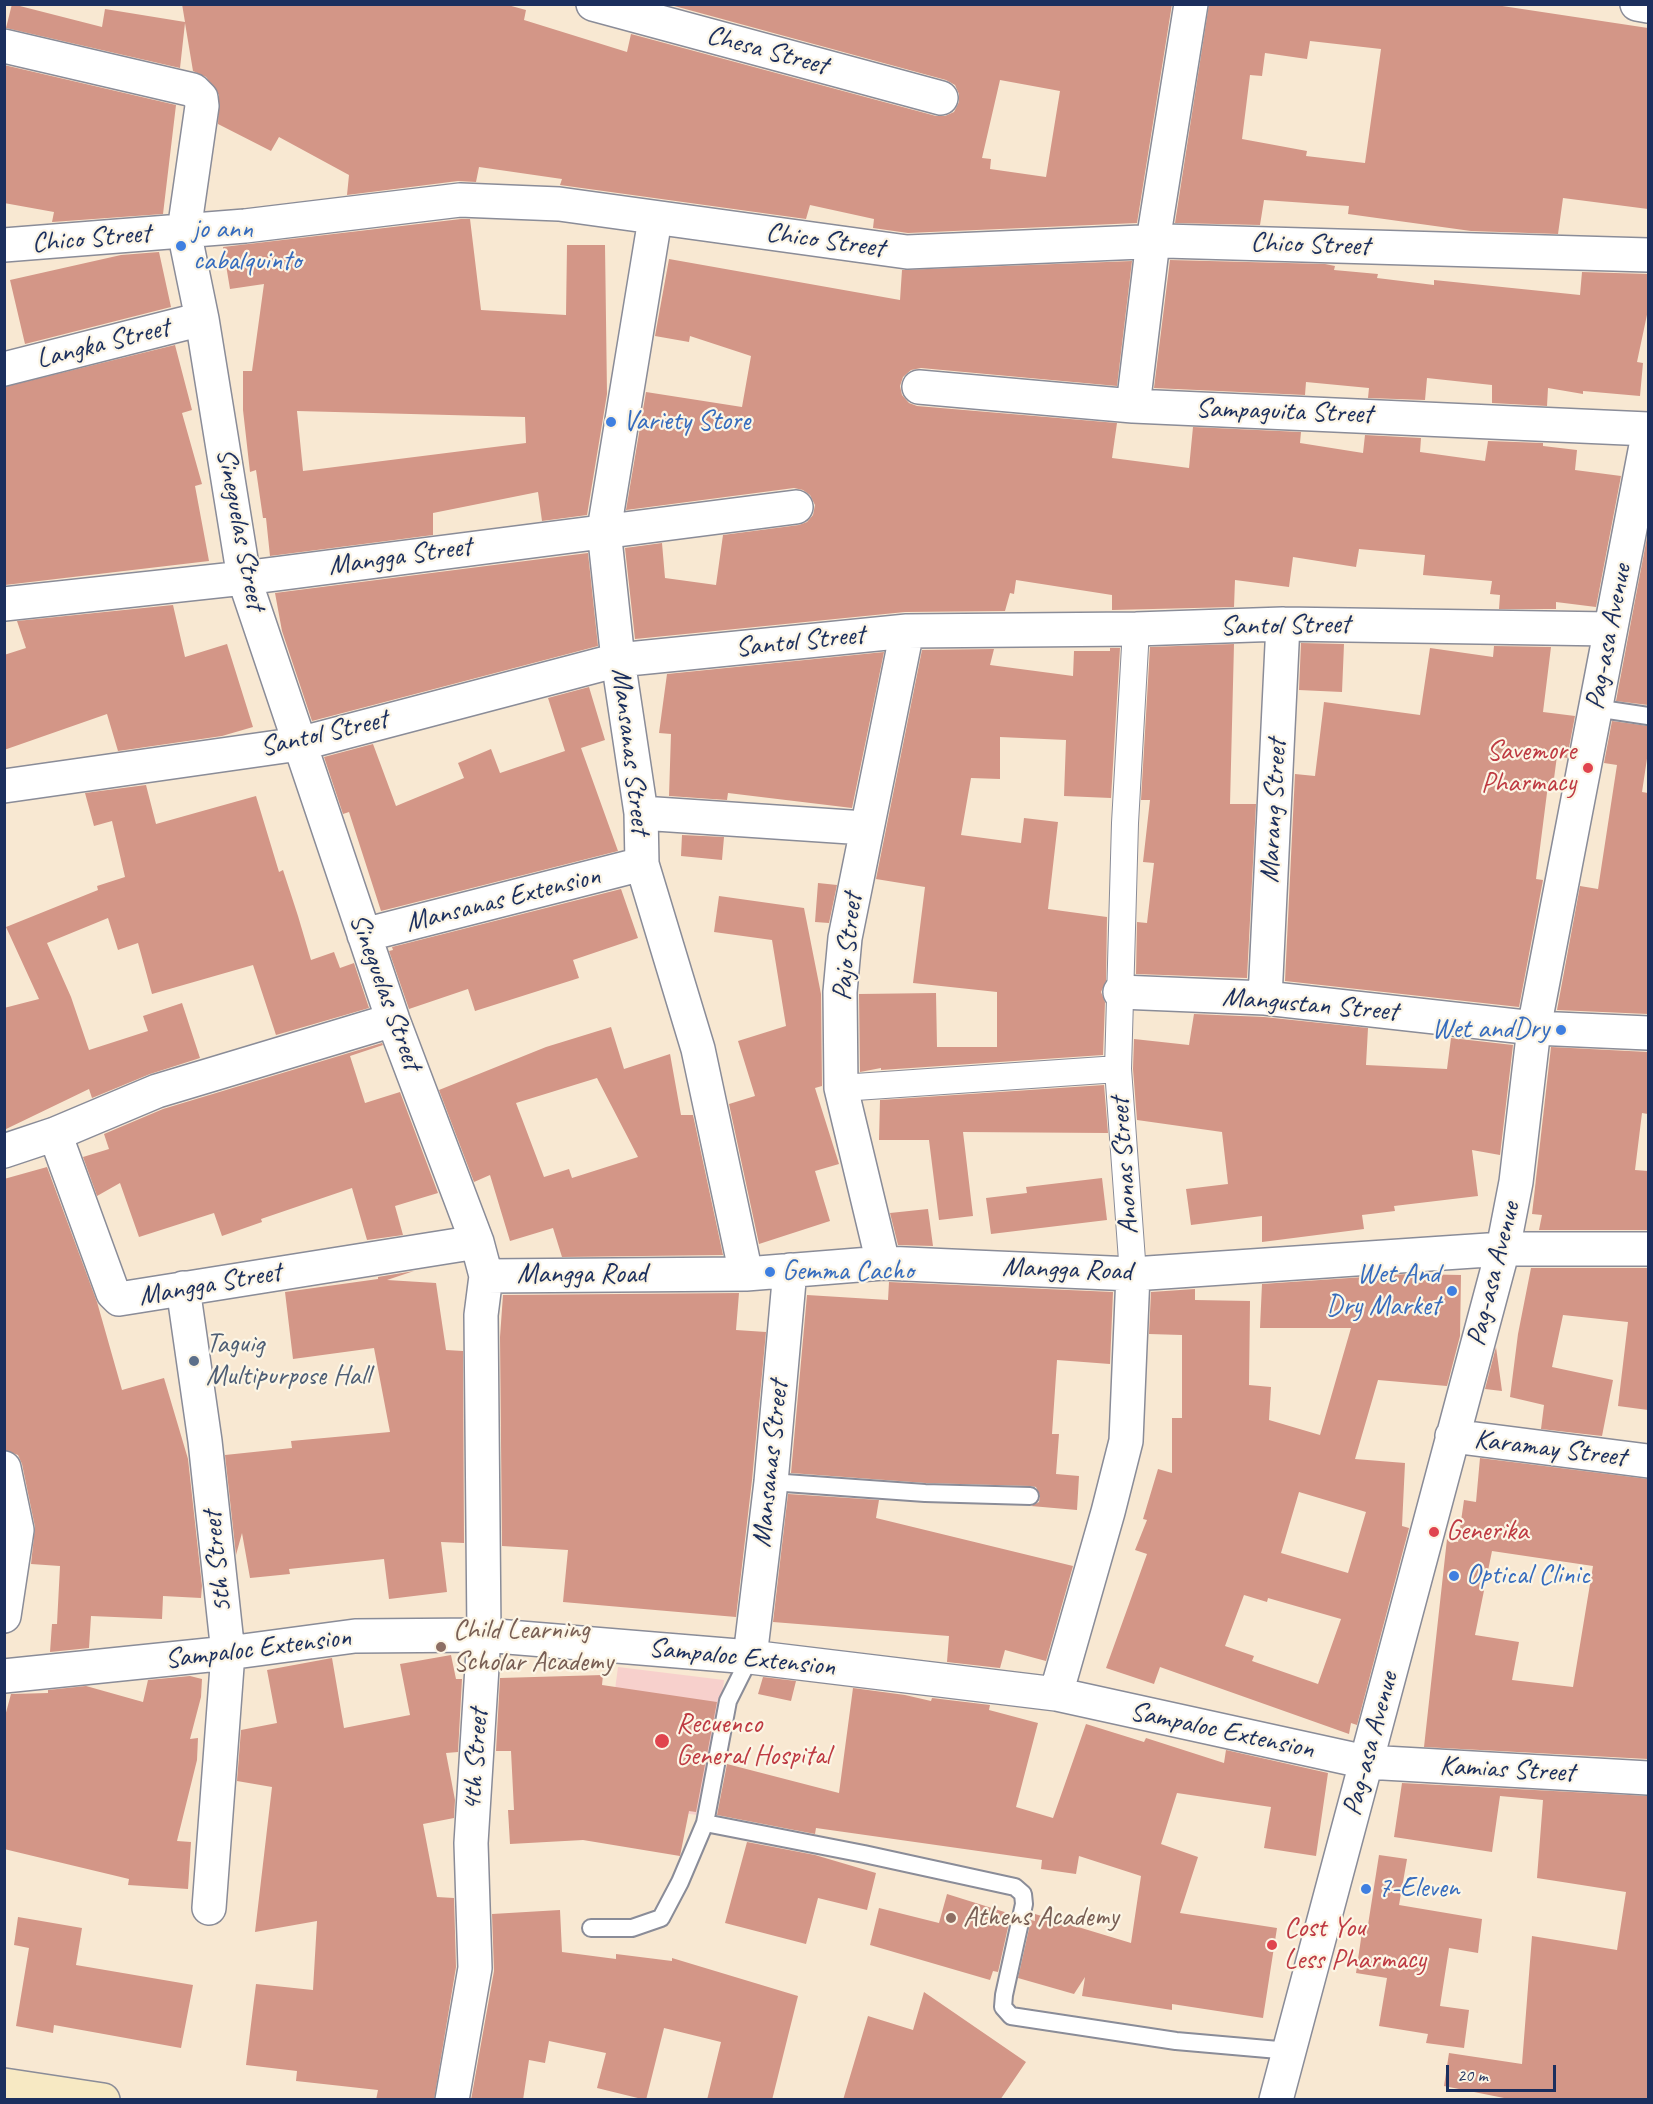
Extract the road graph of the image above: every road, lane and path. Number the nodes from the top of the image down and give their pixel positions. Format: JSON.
{"nodes":[{"id":1,"x":593,"y":4,"type":"edge"},
{"id":2,"x":1191,"y":4,"type":"edge"},
{"id":3,"x":1637,"y":4,"type":"edge"},
{"id":4,"x":1648,"y":6,"type":"edge"},
{"id":5,"x":4,"y":46,"type":"edge"},
{"id":6,"x":941,"y":98,"type":"dead end"},
{"id":7,"x":655,"y":219,"type":"junction"},
{"id":8,"x":184,"y":231,"type":"junction"},
{"id":9,"x":1153,"y":241,"type":"junction"},
{"id":10,"x":4,"y":245,"type":"edge"},
{"id":11,"x":1648,"y":255,"type":"edge"},
{"id":12,"x":202,"y":319,"type":"junction"},
{"id":13,"x":4,"y":369,"type":"edge"},
{"id":14,"x":919,"y":387,"type":"dead end"},
{"id":15,"x":1133,"y":406,"type":"junction"},
{"id":16,"x":1648,"y":429,"type":"edge"},
{"id":17,"x":1648,"y":435,"type":"edge"},
{"id":18,"x":796,"y":507,"type":"dead end"},
{"id":19,"x":604,"y":530,"type":"junction"},
{"id":20,"x":244,"y":578,"type":"junction"},
{"id":21,"x":4,"y":604,"type":"edge"},
{"id":22,"x":1283,"y":624,"type":"junction"},
{"id":23,"x":1137,"y":629,"type":"junction"},
{"id":24,"x":1610,"y":629,"type":"junction"},
{"id":25,"x":907,"y":631,"type":"junction"},
{"id":26,"x":618,"y":660,"type":"junction"},
{"id":27,"x":1595,"y":708,"type":"junction"},
{"id":28,"x":1648,"y":716,"type":"edge"},
{"id":29,"x":299,"y":744,"type":"junction"},
{"id":30,"x":4,"y":786,"type":"edge"},
{"id":31,"x":640,"y":813,"type":"junction"},
{"id":32,"x":865,"y":828,"type":"junction"},
{"id":33,"x":642,"y":864,"type":"junction"},
{"id":34,"x":364,"y":935,"type":"junction"},
{"id":35,"x":1120,"y":992,"type":"junction"},
{"id":36,"x":1265,"y":998,"type":"junction"},
{"id":37,"x":393,"y":1020,"type":"junction"},
{"id":38,"x":1534,"y":1028,"type":"junction"},
{"id":39,"x":1648,"y":1033,"type":"edge"},
{"id":40,"x":1118,"y":1069,"type":"junction"},
{"id":41,"x":841,"y":1088,"type":"junction"},
{"id":42,"x":55,"y":1134,"type":"junction"},
{"id":43,"x":4,"y":1151,"type":"edge"},
{"id":44,"x":477,"y":1242,"type":"junction"},
{"id":45,"x":1503,"y":1249,"type":"junction"},
{"id":46,"x":1648,"y":1249,"type":"edge"},
{"id":47,"x":883,"y":1263,"type":"junction"},
{"id":48,"x":790,"y":1270,"type":"junction"},
{"id":49,"x":746,"y":1274,"type":"junction"},
{"id":50,"x":1133,"y":1274,"type":"junction"},
{"id":51,"x":486,"y":1276,"type":"junction"},
{"id":52,"x":183,"y":1288,"type":"junction"},
{"id":53,"x":1452,"y":1436,"type":"junction"},
{"id":54,"x":1648,"y":1461,"type":"edge"},
{"id":55,"x":4,"y":1468,"type":"edge"},
{"id":56,"x":771,"y":1482,"type":"junction"},
{"id":57,"x":1030,"y":1496,"type":"dead end"},
{"id":58,"x":4,"y":1616,"type":"edge"},
{"id":59,"x":484,"y":1635,"type":"junction"},
{"id":60,"x":228,"y":1653,"type":"junction"},
{"id":61,"x":750,"y":1657,"type":"junction"},
{"id":62,"x":4,"y":1676,"type":"edge"},
{"id":63,"x":1056,"y":1694,"type":"junction"},
{"id":64,"x":1366,"y":1762,"type":"junction"},
{"id":65,"x":1648,"y":1778,"type":"edge"},
{"id":66,"x":705,"y":1824,"type":"junction"},
{"id":67,"x":209,"y":1908,"type":"dead end"},
{"id":68,"x":591,"y":1928,"type":"dead end"},
{"id":69,"x":1290,"y":2051,"type":"junction"},
{"id":70,"x":4,"y":2085,"type":"edge"},
{"id":71,"x":103,"y":2100,"type":"edge"},
{"id":72,"x":452,"y":2100,"type":"edge"},
{"id":73,"x":1276,"y":2100,"type":"edge"}],
"edges":[{"from":1,"to":6,"type":"street","name":"Chesa Street"},
{"from":2,"to":9,"type":"street"},
{"from":3,"to":4,"type":"street"},
{"from":5,"to":8,"type":"street","name":"Sineguelas Street"},
{"from":7,"to":8,"type":"street","name":"Chico Street"},
{"from":7,"to":9,"type":"street","name":"Chico Street"},
{"from":7,"to":19,"type":"street","name":"Mansanas Street"},
{"from":8,"to":10,"type":"street","name":"Chico Street"},
{"from":8,"to":12,"type":"street","name":"Sineguelas Street"},
{"from":9,"to":11,"type":"street","name":"Chico Street"},
{"from":9,"to":15,"type":"street"},
{"from":12,"to":13,"type":"street","name":"Langka Street"},
{"from":12,"to":20,"type":"street","name":"Sineguelas Street"},
{"from":14,"to":15,"type":"street","name":"Sampaguita Street"},
{"from":15,"to":16,"type":"street","name":"Sampaguita Street"},
{"from":17,"to":24,"type":"street","name":"Pag-asa Avenue"},
{"from":18,"to":19,"type":"street","name":"Mangga Street"},
{"from":19,"to":20,"type":"street","name":"Mangga Street"},
{"from":19,"to":26,"type":"street","name":"Mansanas Street"},
{"from":20,"to":21,"type":"street","name":"Mangga Street"},
{"from":20,"to":29,"type":"street","name":"Sineguelas Street"},
{"from":22,"to":23,"type":"street","name":"Santol Street"},
{"from":22,"to":24,"type":"street","name":"Santol Street"},
{"from":22,"to":36,"type":"street","name":"Marang Street"},
{"from":23,"to":25,"type":"street","name":"Santol Street"},
{"from":23,"to":35,"type":"street","name":"Anonas Street"},
{"from":24,"to":27,"type":"street","name":"Pag-asa Avenue"},
{"from":25,"to":26,"type":"street","name":"Santol Street"},
{"from":25,"to":32,"type":"street","name":"Pajo Street"},
{"from":26,"to":29,"type":"street","name":"Santol Street"},
{"from":26,"to":31,"type":"street","name":"Mansanas Street"},
{"from":27,"to":28,"type":"lane"},
{"from":27,"to":38,"type":"street","name":"Pag-asa Avenue"},
{"from":29,"to":30,"type":"street","name":"Santol Street"},
{"from":29,"to":34,"type":"street","name":"Sineguelas Street"},
{"from":31,"to":32,"type":"street"},
{"from":31,"to":33,"type":"street","name":"Mansanas Street"},
{"from":32,"to":41,"type":"street","name":"Pajo Street"},
{"from":33,"to":34,"type":"street","name":"Mansanas Extension"},
{"from":33,"to":49,"type":"street","name":"Mansanas Street"},
{"from":34,"to":37,"type":"street","name":"Sineguelas Street"},
{"from":35,"to":36,"type":"street","name":"Mangustan Street"},
{"from":35,"to":40,"type":"street","name":"Anonas Street"},
{"from":36,"to":38,"type":"street","name":"Mangustan Street"},
{"from":37,"to":42,"type":"street"},
{"from":37,"to":44,"type":"street","name":"Sineguelas Street"},
{"from":38,"to":39,"type":"street","name":"Mangustan Street"},
{"from":38,"to":45,"type":"street","name":"Pag-asa Avenue"},
{"from":40,"to":41,"type":"street"},
{"from":40,"to":50,"type":"street","name":"Anonas Street"},
{"from":41,"to":47,"type":"street","name":"Pajo Street"},
{"from":42,"to":43,"type":"street"},
{"from":42,"to":52,"type":"street","name":"Mangga Street"},
{"from":44,"to":51,"type":"street","name":"Sineguelas Street"},
{"from":44,"to":52,"type":"street","name":"Mangga Street"},
{"from":45,"to":46,"type":"street","name":"Mangga Road"},
{"from":45,"to":50,"type":"street","name":"Mangga Road"},
{"from":45,"to":53,"type":"street","name":"Pag-asa Avenue"},
{"from":47,"to":48,"type":"street","name":"Mangga Road"},
{"from":47,"to":50,"type":"street","name":"Mangga Road"},
{"from":48,"to":49,"type":"street","name":"Mangga Road"},
{"from":48,"to":56,"type":"street","name":"Mansanas Street"},
{"from":49,"to":51,"type":"street","name":"Mangga Road"},
{"from":50,"to":63,"type":"street","name":"Anonas Street"},
{"from":51,"to":59,"type":"street","name":"4th Street"},
{"from":52,"to":60,"type":"street","name":"5th Street"},
{"from":53,"to":54,"type":"street","name":"Karamay Street"},
{"from":53,"to":64,"type":"street","name":"Pag-asa Avenue"},
{"from":55,"to":58,"type":"street"},
{"from":56,"to":57,"type":"lane"},
{"from":56,"to":61,"type":"street","name":"Mansanas Street"},
{"from":59,"to":60,"type":"street","name":"Sampaloc Extension"},
{"from":59,"to":61,"type":"street","name":"Sampaloc Extension"},
{"from":59,"to":72,"type":"street","name":"4th Street"},
{"from":60,"to":62,"type":"street","name":"Sampaloc Extension"},
{"from":60,"to":67,"type":"street","name":"5th Street"},
{"from":61,"to":63,"type":"street","name":"Sampaloc Extension"},
{"from":61,"to":66,"type":"lane"},
{"from":63,"to":64,"type":"street","name":"Sampaloc Extension"},
{"from":64,"to":65,"type":"street","name":"Kamias Street"},
{"from":64,"to":69,"type":"street","name":"Pag-asa Avenue"},
{"from":66,"to":68,"type":"lane"},
{"from":66,"to":69,"type":"lane"},
{"from":69,"to":73,"type":"street","name":"Pag-asa Avenue"},
{"from":70,"to":71,"type":"main road"}]}
